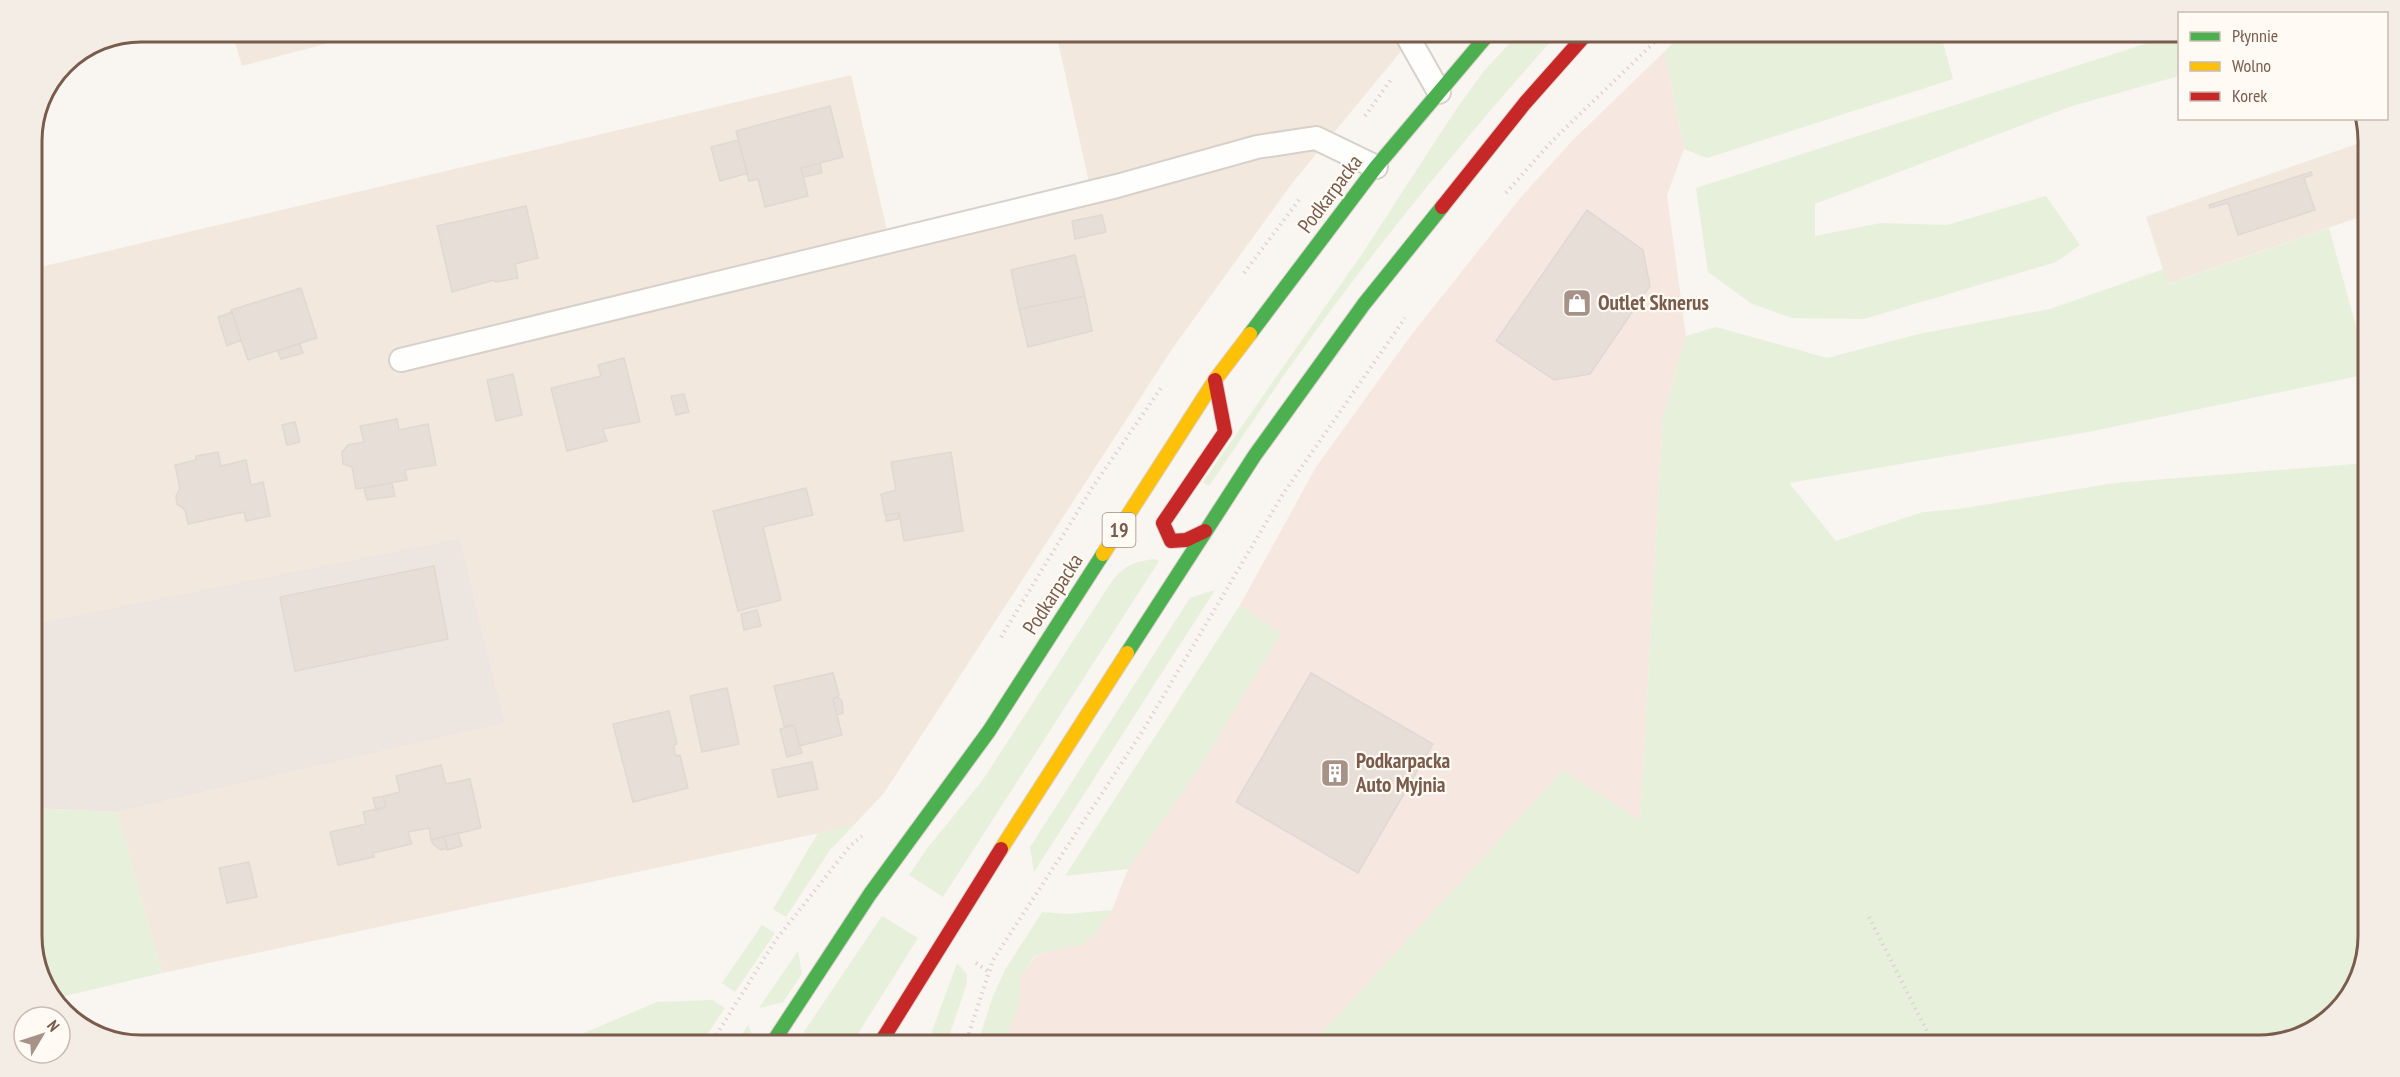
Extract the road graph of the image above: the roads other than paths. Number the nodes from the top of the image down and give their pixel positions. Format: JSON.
{"nodes":[{"id":1,"x":1411,"y":42,"type":"edge"},
{"id":2,"x":1482,"y":42,"type":"edge"},
{"id":3,"x":1579,"y":42,"type":"edge"},
{"id":4,"x":1439,"y":92,"type":"junction"},
{"id":5,"x":1376,"y":167,"type":"junction"},
{"id":6,"x":401,"y":360,"type":"dead end"},
{"id":7,"x":1215,"y":380,"type":"junction"},
{"id":8,"x":1205,"y":531,"type":"junction"},
{"id":9,"x":778,"y":1035,"type":"edge"},
{"id":10,"x":886,"y":1035,"type":"edge"}],
"edges":[{"from":1,"to":4,"type":"lane"},
{"from":2,"to":4,"type":"highway","name":"Podkarpacka","number":"19"},
{"from":3,"to":8,"type":"highway"},
{"from":4,"to":5,"type":"highway","name":"Podkarpacka","number":"19"},
{"from":5,"to":6,"type":"lane"},
{"from":5,"to":7,"type":"highway","name":"Podkarpacka","number":"19"},
{"from":7,"to":8,"type":"highway"},
{"from":7,"to":9,"type":"highway","name":"Podkarpacka","number":"19"},
{"from":8,"to":10,"type":"highway"}]}
